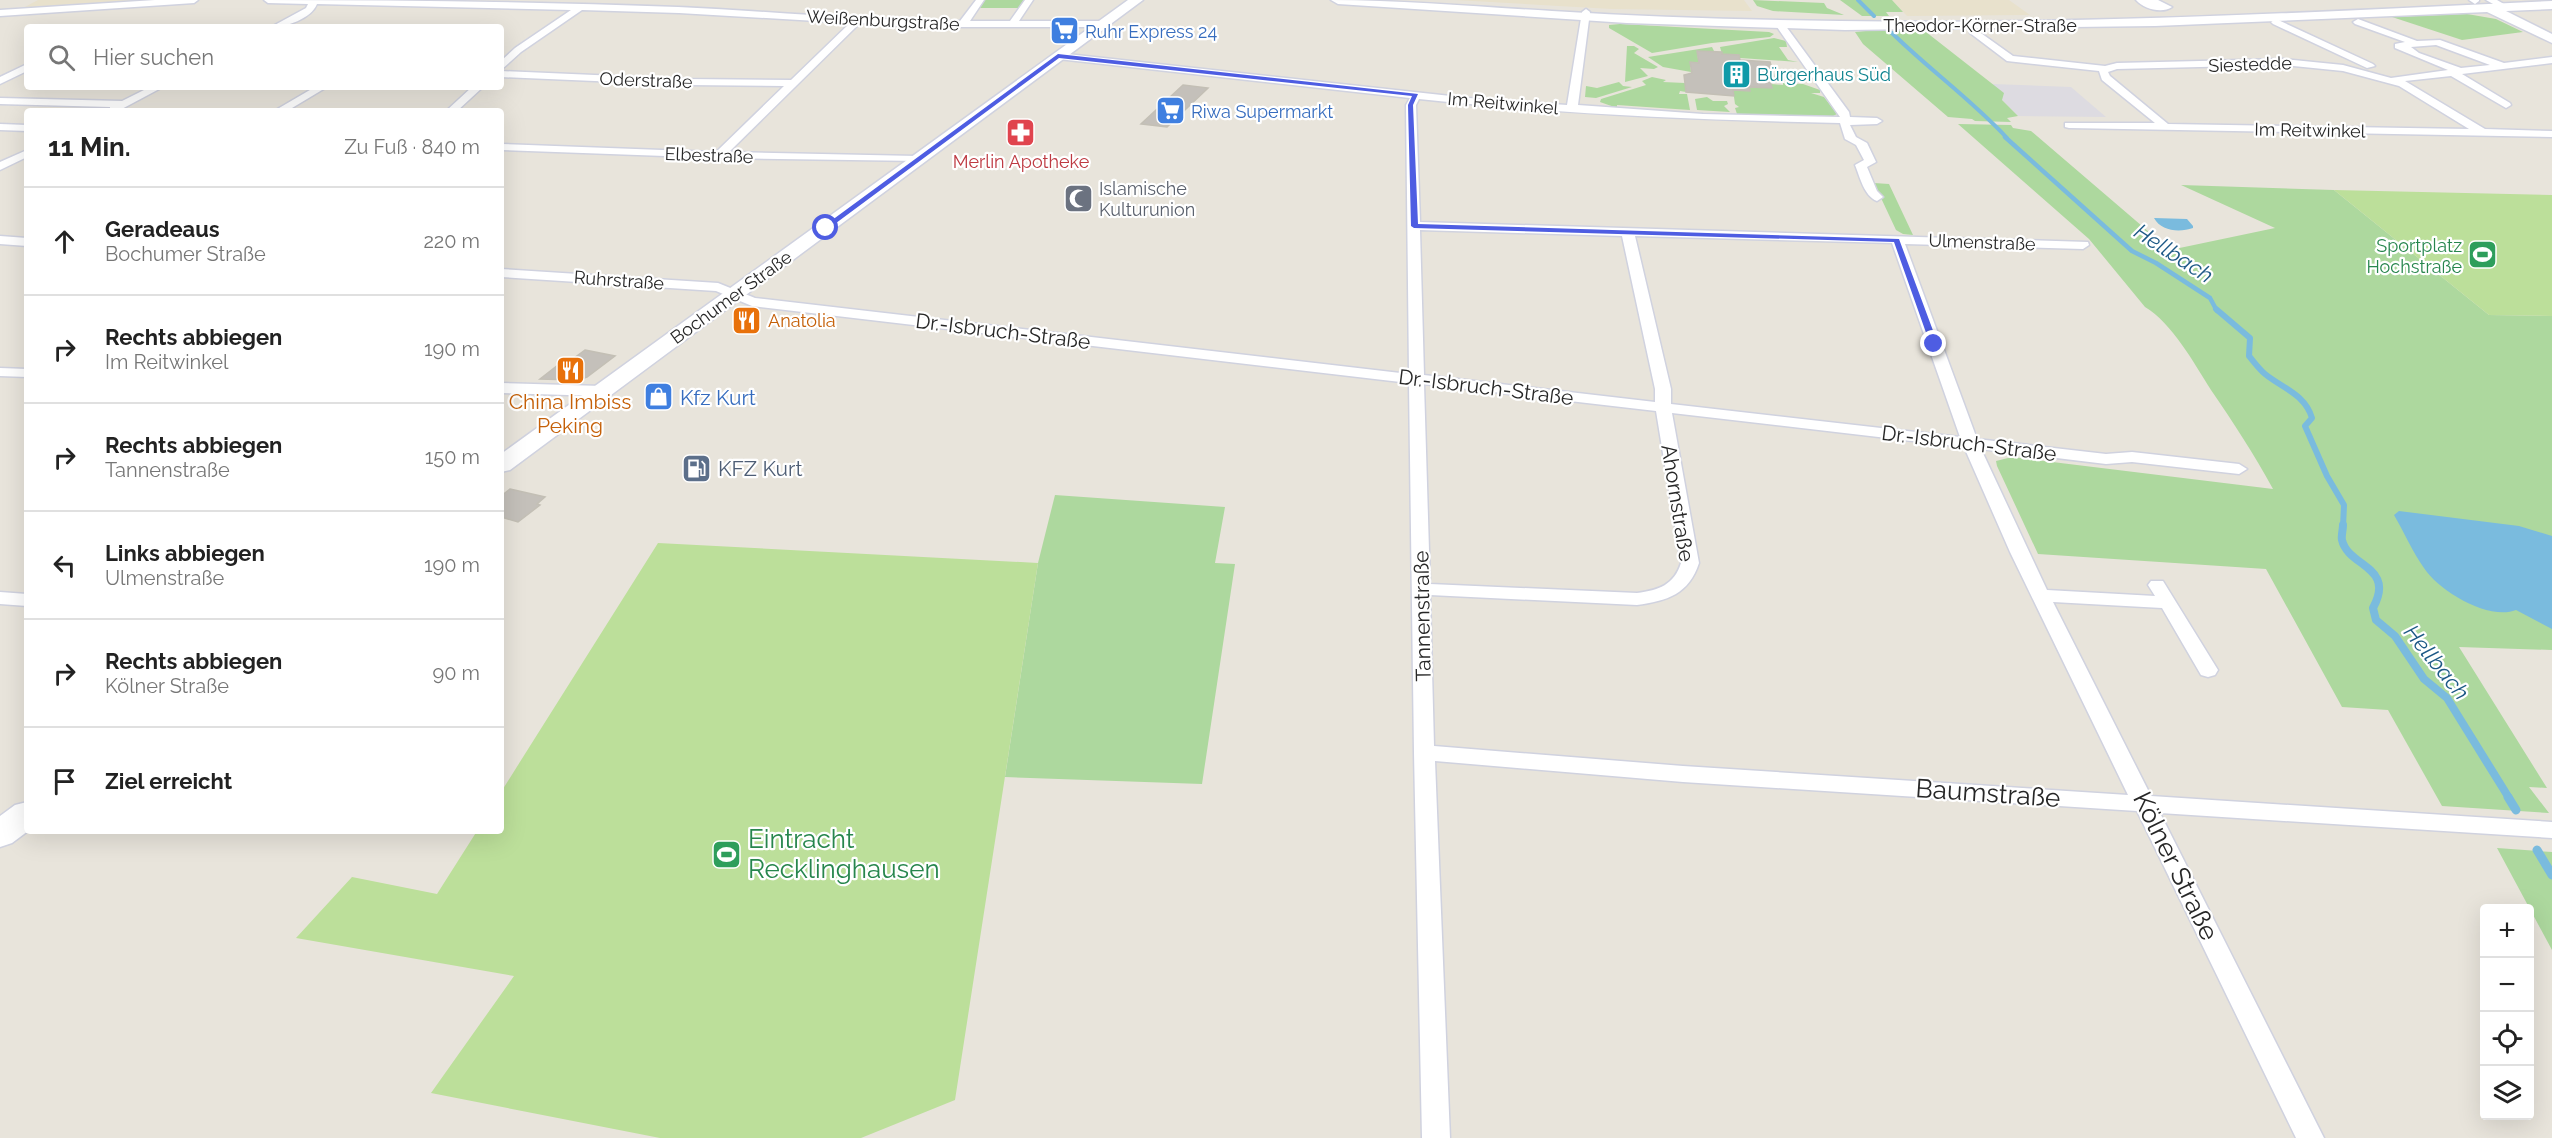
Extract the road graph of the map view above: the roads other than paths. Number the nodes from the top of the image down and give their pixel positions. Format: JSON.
{"nodes":[{"id":1,"x":194,"y":0,"type":"edge"},
{"id":2,"x":268,"y":0,"type":"edge"},
{"id":3,"x":980,"y":0,"type":"edge"},
{"id":4,"x":1029,"y":0,"type":"edge"},
{"id":5,"x":1136,"y":0,"type":"edge"},
{"id":6,"x":1338,"y":0,"type":"edge"},
{"id":7,"x":2140,"y":0,"type":"edge"},
{"id":8,"x":2150,"y":0,"type":"edge"},
{"id":9,"x":314,"y":1,"type":"edge"},
{"id":10,"x":2474,"y":1,"type":"edge"},
{"id":11,"x":475,"y":2,"type":"edge"},
{"id":12,"x":1405,"y":2,"type":"edge"},
{"id":13,"x":2489,"y":3,"type":"edge"},
{"id":14,"x":2503,"y":4,"type":"edge"},
{"id":15,"x":2552,"y":5,"type":"edge"},
{"id":16,"x":581,"y":7,"type":"junction"},
{"id":17,"x":0,"y":13,"type":"edge"},
{"id":18,"x":1586,"y":15,"type":"junction"},
{"id":19,"x":857,"y":21,"type":"junction"},
{"id":20,"x":2276,"y":22,"type":"dead end"},
{"id":21,"x":2358,"y":22,"type":"dead end"},
{"id":22,"x":282,"y":24,"type":"edge"},
{"id":23,"x":963,"y":24,"type":"junction"},
{"id":24,"x":1013,"y":24,"type":"junction"},
{"id":25,"x":1101,"y":24,"type":"junction"},
{"id":26,"x":1782,"y":27,"type":"dead end"},
{"id":27,"x":2552,"y":32,"type":"edge"},
{"id":28,"x":1975,"y":33,"type":"dead end"},
{"id":29,"x":2552,"y":39,"type":"edge"},
{"id":30,"x":2417,"y":44,"type":"junction"},
{"id":31,"x":518,"y":50,"type":"junction"},
{"id":32,"x":504,"y":51,"type":"edge"},
{"id":33,"x":1058,"y":56,"type":"junction"},
{"id":34,"x":2552,"y":60,"type":"edge"},
{"id":35,"x":504,"y":64,"type":"edge"},
{"id":36,"x":2505,"y":66,"type":"junction"},
{"id":37,"x":24,"y":69,"type":"edge"},
{"id":38,"x":2105,"y":69,"type":"junction"},
{"id":39,"x":2457,"y":72,"type":"junction"},
{"id":40,"x":504,"y":74,"type":"edge"},
{"id":41,"x":2393,"y":80,"type":"junction"},
{"id":42,"x":0,"y":81,"type":"edge"},
{"id":43,"x":791,"y":83,"type":"junction"},
{"id":44,"x":152,"y":90,"type":"edge"},
{"id":45,"x":317,"y":90,"type":"edge"},
{"id":46,"x":475,"y":90,"type":"edge"},
{"id":47,"x":1416,"y":95,"type":"junction"},
{"id":48,"x":0,"y":101,"type":"edge"},
{"id":49,"x":124,"y":104,"type":"junction"},
{"id":50,"x":2506,"y":105,"type":"dead end"},
{"id":51,"x":116,"y":108,"type":"edge"},
{"id":52,"x":284,"y":108,"type":"edge"},
{"id":53,"x":454,"y":108,"type":"edge"},
{"id":54,"x":1572,"y":109,"type":"junction"},
{"id":55,"x":1845,"y":120,"type":"junction"},
{"id":56,"x":1877,"y":121,"type":"dead end"},
{"id":57,"x":2069,"y":125,"type":"dead end"},
{"id":58,"x":0,"y":127,"type":"edge"},
{"id":59,"x":2166,"y":127,"type":"junction"},
{"id":60,"x":24,"y":128,"type":"edge"},
{"id":61,"x":2483,"y":133,"type":"junction"},
{"id":62,"x":2552,"y":134,"type":"edge"},
{"id":63,"x":504,"y":147,"type":"edge"},
{"id":64,"x":24,"y":155,"type":"edge"},
{"id":65,"x":719,"y":155,"type":"junction"},
{"id":66,"x":917,"y":159,"type":"junction"},
{"id":67,"x":0,"y":167,"type":"edge"},
{"id":68,"x":1877,"y":197,"type":"dead end"},
{"id":69,"x":1414,"y":226,"type":"junction"},
{"id":70,"x":1628,"y":233,"type":"junction"},
{"id":71,"x":0,"y":240,"type":"edge"},
{"id":72,"x":1896,"y":240,"type":"junction"},
{"id":73,"x":24,"y":242,"type":"edge"},
{"id":74,"x":2083,"y":245,"type":"dead end"},
{"id":75,"x":504,"y":273,"type":"edge"},
{"id":76,"x":735,"y":294,"type":"junction"},
{"id":77,"x":0,"y":372,"type":"edge"},
{"id":78,"x":24,"y":373,"type":"edge"},
{"id":79,"x":1416,"y":379,"type":"junction"},
{"id":80,"x":504,"y":387,"type":"edge"},
{"id":81,"x":602,"y":391,"type":"junction"},
{"id":82,"x":1663,"y":408,"type":"junction"},
{"id":83,"x":1970,"y":443,"type":"junction"},
{"id":84,"x":504,"y":463,"type":"edge"},
{"id":85,"x":2239,"y":469,"type":"dead end"},
{"id":86,"x":2157,"y":585,"type":"dead end"},
{"id":87,"x":1422,"y":589,"type":"junction"},
{"id":88,"x":2041,"y":595,"type":"junction"},
{"id":89,"x":0,"y":598,"type":"edge"},
{"id":90,"x":24,"y":600,"type":"edge"},
{"id":91,"x":2168,"y":603,"type":"junction"},
{"id":92,"x":2208,"y":670,"type":"dead end"},
{"id":93,"x":1424,"y":753,"type":"junction"},
{"id":94,"x":2145,"y":803,"type":"junction"},
{"id":95,"x":24,"y":816,"type":"edge"},
{"id":96,"x":2552,"y":830,"type":"edge"},
{"id":97,"x":0,"y":834,"type":"edge"},
{"id":98,"x":1436,"y":1138,"type":"edge"},
{"id":99,"x":2310,"y":1138,"type":"edge"}],
"edges":[{"from":1,"to":17,"type":"street"},
{"from":2,"to":9,"type":"street","name":"Weißenburgstraße"},
{"from":3,"to":23,"type":"street"},
{"from":4,"to":24,"type":"street"},
{"from":5,"to":25,"type":"main road","name":"Bochumer Straße"},
{"from":6,"to":12,"type":"main road","name":"Theodor-Körner-Straße"},
{"from":7,"to":8,"type":"street"},
{"from":9,"to":11,"type":"street","name":"Weißenburgstraße"},
{"from":9,"to":22,"type":"street"},
{"from":10,"to":13,"type":"main road"},
{"from":10,"to":18,"type":"main road","name":"Theodor-Körner-Straße"},
{"from":11,"to":16,"type":"street","name":"Weißenburgstraße"},
{"from":12,"to":18,"type":"main road","name":"Theodor-Körner-Straße"},
{"from":13,"to":14,"type":"main road","name":"Theodor-Körner-Straße"},
{"from":13,"to":18,"type":"main road","name":"Theodor-Körner-Straße"},
{"from":13,"to":29,"type":"main road"},
{"from":14,"to":15,"type":"main road","name":"Theodor-Körner-Straße"},
{"from":14,"to":27,"type":"main road"},
{"from":16,"to":19,"type":"street","name":"Weißenburgstraße"},
{"from":16,"to":31,"type":"street"},
{"from":18,"to":54,"type":"street"},
{"from":19,"to":23,"type":"street","name":"Weißenburgstraße"},
{"from":19,"to":43,"type":"street"},
{"from":20,"to":41,"type":"street","name":"Siestedde"},
{"from":21,"to":30,"type":"street"},
{"from":23,"to":24,"type":"street","name":"Weißenburgstraße"},
{"from":24,"to":25,"type":"street","name":"Weißenburgstraße"},
{"from":25,"to":33,"type":"main road","name":"Bochumer Straße"},
{"from":26,"to":55,"type":"street"},
{"from":28,"to":38,"type":"street","name":"Siestedde"},
{"from":30,"to":36,"type":"street"},
{"from":30,"to":39,"type":"street"},
{"from":31,"to":32,"type":"street"},
{"from":31,"to":35,"type":"street"},
{"from":33,"to":47,"type":"street","name":"Im Reitwinkel"},
{"from":33,"to":66,"type":"main road","name":"Bochumer Straße"},
{"from":34,"to":36,"type":"street"},
{"from":36,"to":39,"type":"street"},
{"from":37,"to":42,"type":"street"},
{"from":38,"to":41,"type":"street","name":"Siestedde"},
{"from":38,"to":59,"type":"street"},
{"from":39,"to":41,"type":"street"},
{"from":39,"to":50,"type":"street"},
{"from":40,"to":43,"type":"street","name":"Oderstraße"},
{"from":41,"to":61,"type":"street","name":"Siestedde"},
{"from":43,"to":65,"type":"street"},
{"from":44,"to":49,"type":"street"},
{"from":45,"to":52,"type":"street"},
{"from":46,"to":53,"type":"street"},
{"from":47,"to":54,"type":"street","name":"Im Reitwinkel"},
{"from":47,"to":69,"type":"street","name":"Tannenstraße"},
{"from":48,"to":49,"type":"street"},
{"from":49,"to":51,"type":"street"},
{"from":54,"to":55,"type":"street","name":"Im Reitwinkel"},
{"from":55,"to":56,"type":"street","name":"Im Reitwinkel"},
{"from":55,"to":68,"type":"street"},
{"from":57,"to":59,"type":"street","name":"Im Reitwinkel"},
{"from":58,"to":60,"type":"street"},
{"from":59,"to":61,"type":"street","name":"Im Reitwinkel"},
{"from":61,"to":62,"type":"street","name":"Im Reitwinkel"},
{"from":63,"to":65,"type":"street","name":"Elbestraße"},
{"from":64,"to":67,"type":"street"},
{"from":65,"to":66,"type":"street","name":"Elbestraße"},
{"from":66,"to":76,"type":"main road","name":"Bochumer Straße"},
{"from":69,"to":70,"type":"street","name":"Ulmenstraße"},
{"from":69,"to":79,"type":"street","name":"Tannenstraße"},
{"from":70,"to":72,"type":"street","name":"Ulmenstraße"},
{"from":70,"to":82,"type":"street","name":"Ahornstraße"},
{"from":71,"to":73,"type":"street"},
{"from":72,"to":74,"type":"street","name":"Ulmenstraße"},
{"from":72,"to":83,"type":"street","name":"Kölner Straße"},
{"from":75,"to":76,"type":"street","name":"Ruhrstraße"},
{"from":76,"to":79,"type":"street","name":"Dr.-Isbruch-Straße"},
{"from":76,"to":81,"type":"main road","name":"Bochumer Straße"},
{"from":77,"to":78,"type":"street"},
{"from":79,"to":82,"type":"street","name":"Dr.-Isbruch-Straße"},
{"from":79,"to":87,"type":"street","name":"Tannenstraße"},
{"from":80,"to":81,"type":"street"},
{"from":81,"to":84,"type":"main road","name":"Bochumer Straße"},
{"from":82,"to":83,"type":"street","name":"Dr.-Isbruch-Straße"},
{"from":82,"to":87,"type":"street","name":"Ahornstraße"},
{"from":83,"to":85,"type":"street","name":"Dr.-Isbruch-Straße"},
{"from":83,"to":88,"type":"street","name":"Kölner Straße"},
{"from":86,"to":91,"type":"street"},
{"from":87,"to":93,"type":"street","name":"Tannenstraße"},
{"from":88,"to":91,"type":"street"},
{"from":88,"to":94,"type":"street","name":"Kölner Straße"},
{"from":89,"to":90,"type":"street"},
{"from":91,"to":92,"type":"street"},
{"from":93,"to":94,"type":"street","name":"Baumstraße"},
{"from":93,"to":98,"type":"street","name":"Tannenstraße"},
{"from":94,"to":96,"type":"street","name":"Baumstraße"},
{"from":94,"to":99,"type":"street","name":"Kölner Straße"},
{"from":95,"to":97,"type":"main road"}]}
